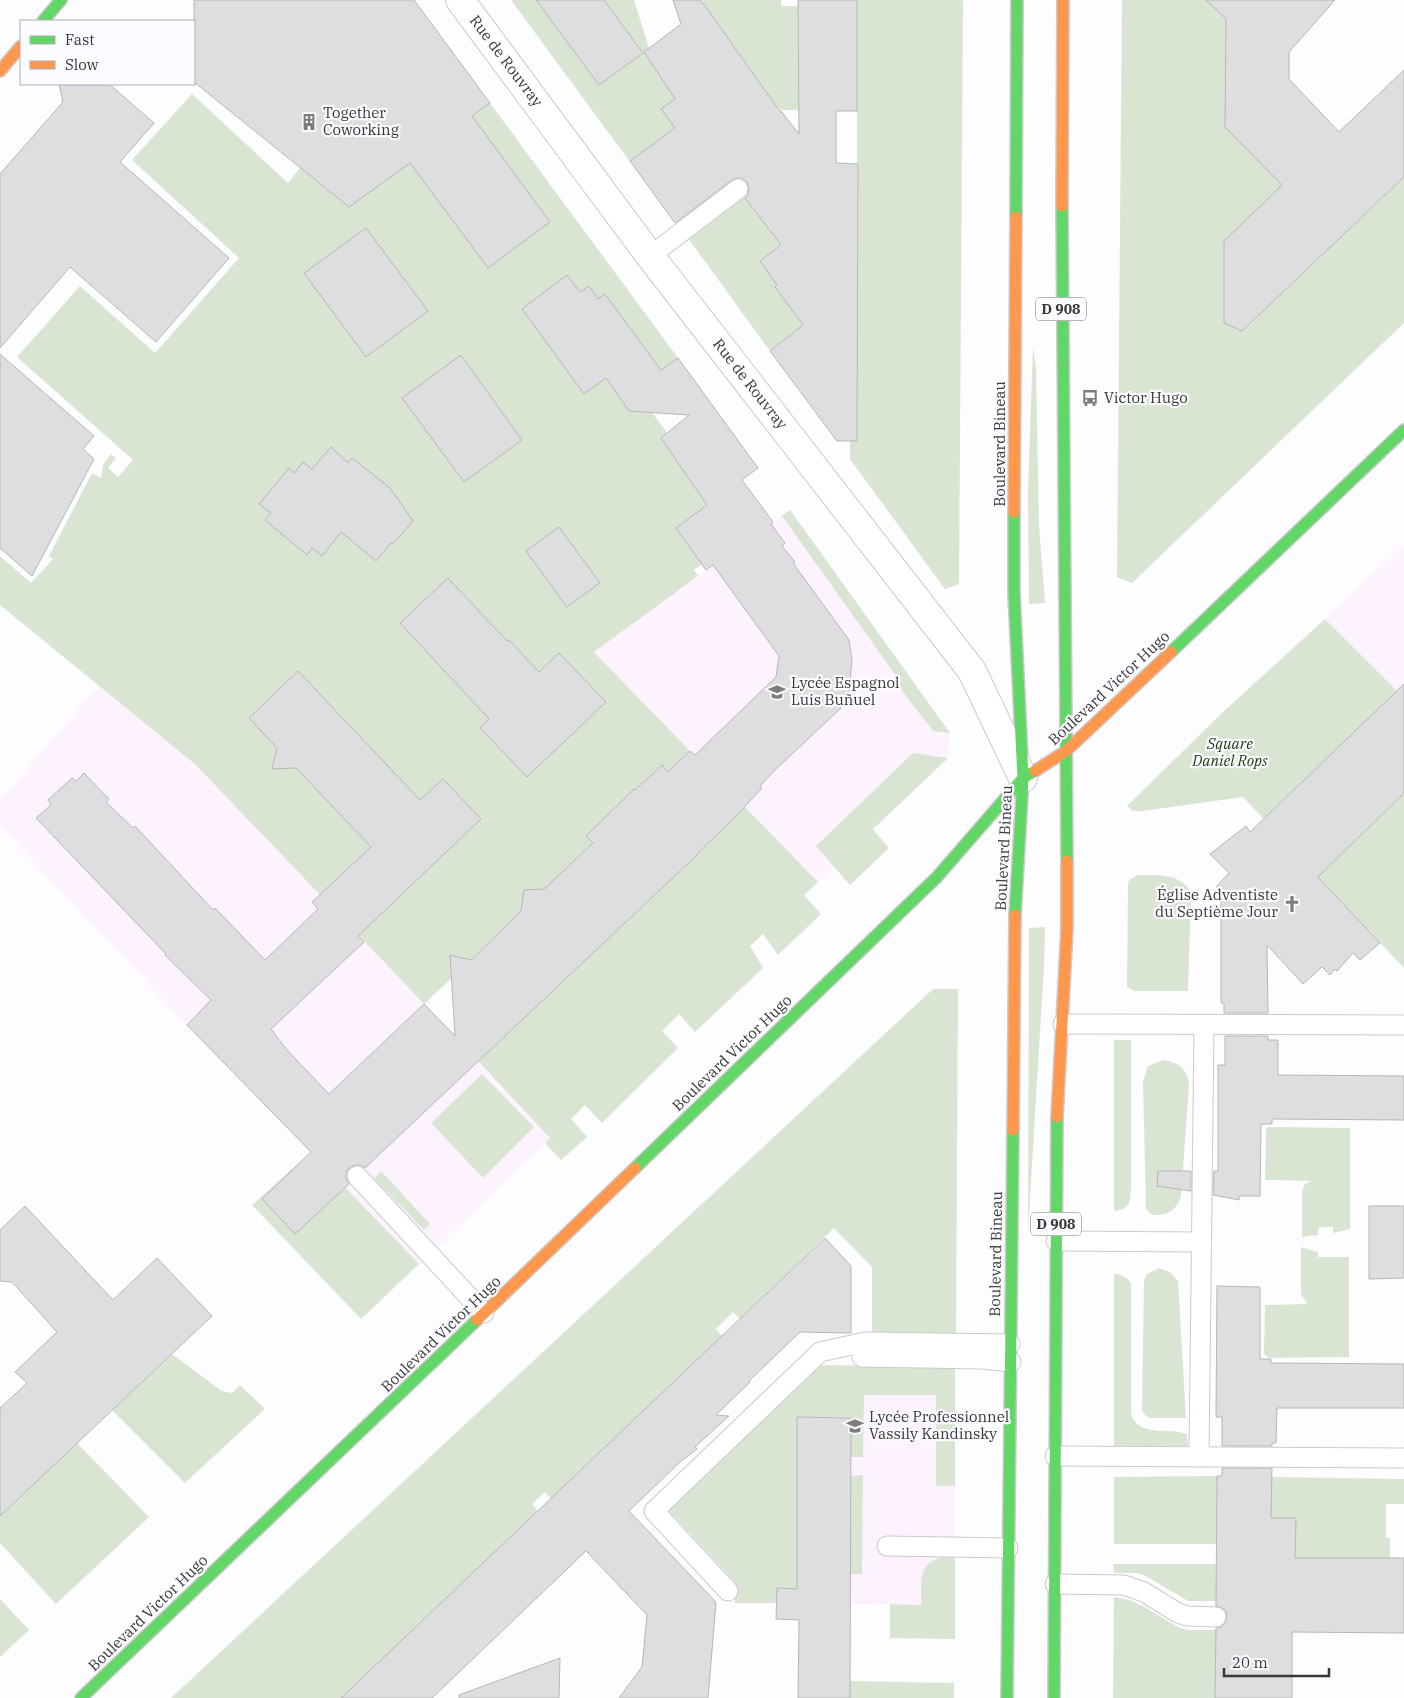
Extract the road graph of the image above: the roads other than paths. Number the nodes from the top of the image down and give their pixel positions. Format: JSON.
{"nodes":[{"id":1,"x":61,"y":0,"type":"edge"},
{"id":2,"x":460,"y":0,"type":"edge"},
{"id":3,"x":1017,"y":0,"type":"edge"},
{"id":4,"x":1063,"y":0,"type":"edge"},
{"id":5,"x":44,"y":20,"type":"edge"},
{"id":6,"x":20,"y":47,"type":"edge"},
{"id":7,"x":0,"y":71,"type":"edge"},
{"id":8,"x":738,"y":189,"type":"dead end"},
{"id":9,"x":650,"y":256,"type":"junction"},
{"id":10,"x":1404,"y":430,"type":"edge"},
{"id":11,"x":1066,"y":751,"type":"junction"},
{"id":12,"x":1024,"y":778,"type":"junction"},
{"id":13,"x":1063,"y":1024,"type":"junction"},
{"id":14,"x":1204,"y":1025,"type":"junction"},
{"id":15,"x":1404,"y":1025,"type":"edge"},
{"id":16,"x":357,"y":1176,"type":"dead end"},
{"id":17,"x":1056,"y":1241,"type":"junction"},
{"id":18,"x":1202,"y":1242,"type":"junction"},
{"id":19,"x":484,"y":1313,"type":"junction"},
{"id":20,"x":1010,"y":1353,"type":"junction"},
{"id":21,"x":862,"y":1357,"type":"dead end"},
{"id":22,"x":1055,"y":1456,"type":"junction"},
{"id":23,"x":1199,"y":1457,"type":"junction"},
{"id":24,"x":1404,"y":1458,"type":"edge"},
{"id":25,"x":887,"y":1546,"type":"dead end"},
{"id":26,"x":1008,"y":1548,"type":"junction"},
{"id":27,"x":1055,"y":1584,"type":"junction"},
{"id":28,"x":728,"y":1591,"type":"dead end"},
{"id":29,"x":1216,"y":1617,"type":"dead end"},
{"id":30,"x":81,"y":1698,"type":"edge"},
{"id":31,"x":1007,"y":1698,"type":"edge"},
{"id":32,"x":1054,"y":1698,"type":"edge"}],
"edges":[{"from":1,"to":5,"type":"main road"},
{"from":2,"to":9,"type":"street","name":"Rue de Rouvray"},
{"from":3,"to":12,"type":"main road","name":"Boulevard Bineau","number":"D 908"},
{"from":4,"to":11,"type":"main road","number":"D 908"},
{"from":6,"to":7,"type":"main road"},
{"from":8,"to":9,"type":"lane"},
{"from":9,"to":12,"type":"street","name":"Rue de Rouvray"},
{"from":10,"to":11,"type":"main road","name":"Boulevard Victor Hugo"},
{"from":11,"to":12,"type":"main road","name":"Boulevard Victor Hugo"},
{"from":11,"to":13,"type":"main road","number":"D 908"},
{"from":12,"to":19,"type":"main road","name":"Boulevard Victor Hugo"},
{"from":12,"to":20,"type":"main road","name":"Boulevard Bineau","number":"D 908"},
{"from":13,"to":14,"type":"lane"},
{"from":13,"to":17,"type":"main road","number":"D 908"},
{"from":14,"to":15,"type":"lane"},
{"from":14,"to":18,"type":"lane"},
{"from":16,"to":19,"type":"lane"},
{"from":17,"to":18,"type":"lane"},
{"from":17,"to":22,"type":"main road","number":"D 908"},
{"from":18,"to":23,"type":"lane"},
{"from":19,"to":30,"type":"main road","name":"Boulevard Victor Hugo"},
{"from":20,"to":21,"type":"lane"},
{"from":20,"to":26,"type":"main road","name":"Boulevard Bineau","number":"D 908"},
{"from":20,"to":28,"type":"lane"},
{"from":22,"to":23,"type":"lane"},
{"from":22,"to":27,"type":"main road","number":"D 908"},
{"from":23,"to":24,"type":"lane"},
{"from":25,"to":26,"type":"lane"},
{"from":26,"to":31,"type":"main road","name":"Boulevard Bineau","number":"D 908"},
{"from":27,"to":29,"type":"lane"},
{"from":27,"to":32,"type":"main road","number":"D 908"}]}
